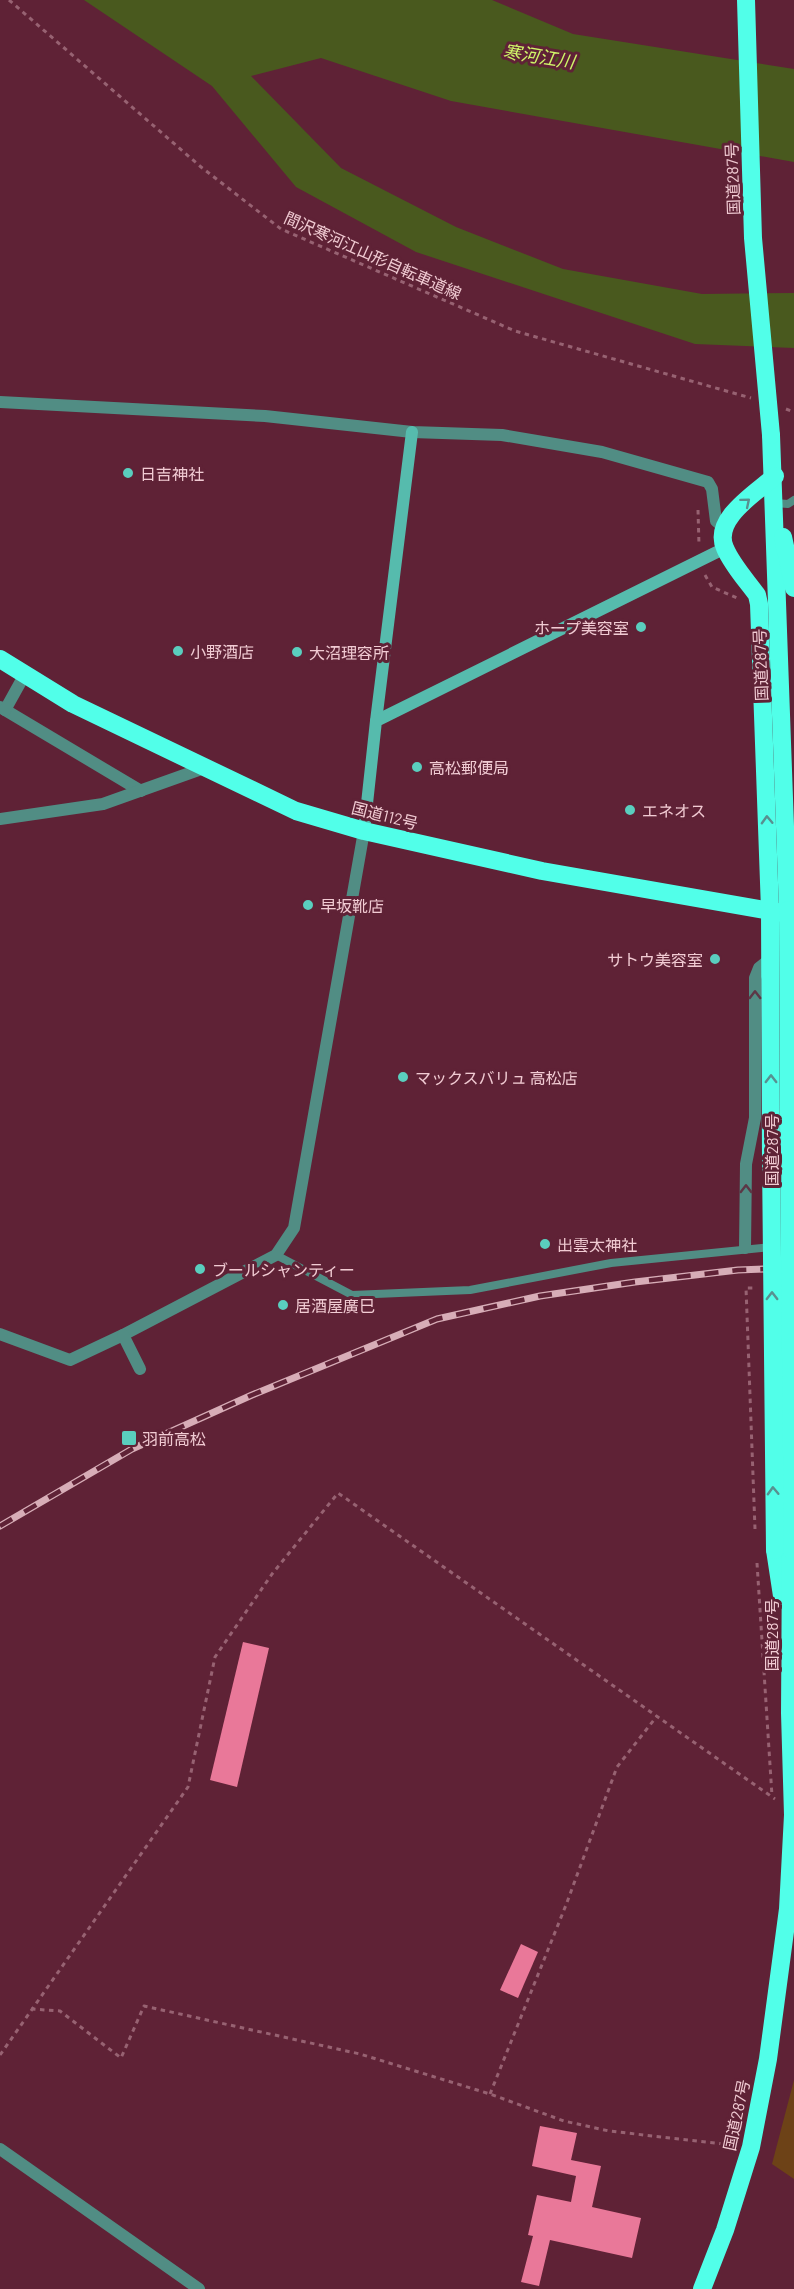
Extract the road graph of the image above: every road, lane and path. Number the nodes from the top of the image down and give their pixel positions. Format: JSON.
{"nodes":[{"id":1,"x":9,"y":0,"type":"edge"},
{"id":2,"x":746,"y":0,"type":"edge"},
{"id":3,"x":756,"y":399,"type":"dead end"},
{"id":4,"x":0,"y":402,"type":"edge"},
{"id":5,"x":784,"y":409,"type":"dead end"},
{"id":6,"x":794,"y":412,"type":"edge"},
{"id":7,"x":412,"y":432,"type":"junction"},
{"id":8,"x":774,"y":476,"type":"junction"},
{"id":9,"x":788,"y":503,"type":"edge"},
{"id":10,"x":723,"y":527,"type":"junction"},
{"id":11,"x":725,"y":548,"type":"junction"},
{"id":12,"x":794,"y":588,"type":"edge"},
{"id":13,"x":0,"y":659,"type":"edge"},
{"id":14,"x":25,"y":674,"type":"junction"},
{"id":15,"x":2,"y":709,"type":"edge"},
{"id":16,"x":376,"y":721,"type":"junction"},
{"id":17,"x":204,"y":768,"type":"junction"},
{"id":18,"x":141,"y":791,"type":"junction"},
{"id":19,"x":0,"y":819,"type":"edge"},
{"id":20,"x":364,"y":831,"type":"junction"},
{"id":21,"x":770,"y":910,"type":"junction"},
{"id":22,"x":794,"y":915,"type":"edge"},
{"id":23,"x":770,"y":958,"type":"junction"},
{"id":24,"x":794,"y":1246,"type":"edge"},
{"id":25,"x":745,"y":1248,"type":"junction"},
{"id":26,"x":276,"y":1255,"type":"junction"},
{"id":27,"x":0,"y":1334,"type":"edge"},
{"id":28,"x":123,"y":1335,"type":"junction"},
{"id":29,"x":140,"y":1369,"type":"dead end"},
{"id":30,"x":757,"y":1385,"type":"dead end"},
{"id":31,"x":749,"y":1393,"type":"dead end"},
{"id":32,"x":783,"y":1550,"type":"junction"},
{"id":33,"x":794,"y":1626,"type":"edge"},
{"id":34,"x":790,"y":1654,"type":"junction"},
{"id":35,"x":657,"y":1716,"type":"junction"},
{"id":36,"x":793,"y":1815,"type":"edge"},
{"id":37,"x":31,"y":2009,"type":"junction"},
{"id":38,"x":0,"y":2055,"type":"edge"},
{"id":39,"x":490,"y":2094,"type":"junction"},
{"id":40,"x":751,"y":2147,"type":"junction"},
{"id":41,"x":0,"y":2149,"type":"edge"},
{"id":42,"x":199,"y":2289,"type":"edge"},
{"id":43,"x":702,"y":2289,"type":"edge"}],
"edges":[{"from":1,"to":3,"type":"path","name":"間沢寒河江山形自転車道線"},
{"from":2,"to":8,"type":"highway","name":"国道287号","bridge":true},
{"from":4,"to":7,"type":"street"},
{"from":5,"to":6,"type":"path"},
{"from":7,"to":10,"type":"street"},
{"from":7,"to":16,"type":"street"},
{"from":8,"to":9,"type":"highway","name":"国道287号"},
{"from":10,"to":8,"type":"highway","one_way":true},
{"from":9,"to":12,"type":"highway"},
{"from":9,"to":32,"type":"highway","name":"国道287号","bridge":true},
{"from":10,"to":11,"type":"highway"},
{"from":11,"to":16,"type":"street"},
{"from":21,"to":11,"type":"highway","one_way":true},
{"from":13,"to":14,"type":"highway","name":"国道112号"},
{"from":14,"to":15,"type":"street"},
{"from":14,"to":17,"type":"highway","name":"国道112号"},
{"from":15,"to":18,"type":"street"},
{"from":16,"to":20,"type":"street"},
{"from":17,"to":18,"type":"street"},
{"from":17,"to":20,"type":"highway","name":"国道112号"},
{"from":18,"to":19,"type":"street"},
{"from":20,"to":21,"type":"highway","name":"国道112号"},
{"from":20,"to":26,"type":"street"},
{"from":21,"to":22,"type":"highway","name":"国道112号"},
{"from":21,"to":23,"type":"highway"},
{"from":25,"to":23,"type":"street","one_way":true},
{"from":32,"to":23,"type":"highway","one_way":true,"bridge":true},
{"from":24,"to":25,"type":"lane"},
{"from":25,"to":26,"type":"lane"},
{"from":26,"to":28,"type":"street"},
{"from":27,"to":28,"type":"street"},
{"from":28,"to":29,"type":"street"},
{"from":30,"to":31,"type":"path"},
{"from":32,"to":34,"type":"highway","name":"国道287号"},
{"from":33,"to":34,"type":"highway"},
{"from":34,"to":36,"type":"highway","name":"国道287号"},
{"from":35,"to":36,"type":"path"},
{"from":35,"to":37,"type":"path"},
{"from":35,"to":39,"type":"path"},
{"from":36,"to":40,"type":"highway","name":"国道287号"},
{"from":37,"to":38,"type":"path"},
{"from":37,"to":39,"type":"path"},
{"from":39,"to":40,"type":"path"},
{"from":40,"to":43,"type":"highway","name":"国道287号"},
{"from":41,"to":42,"type":"street"}]}
